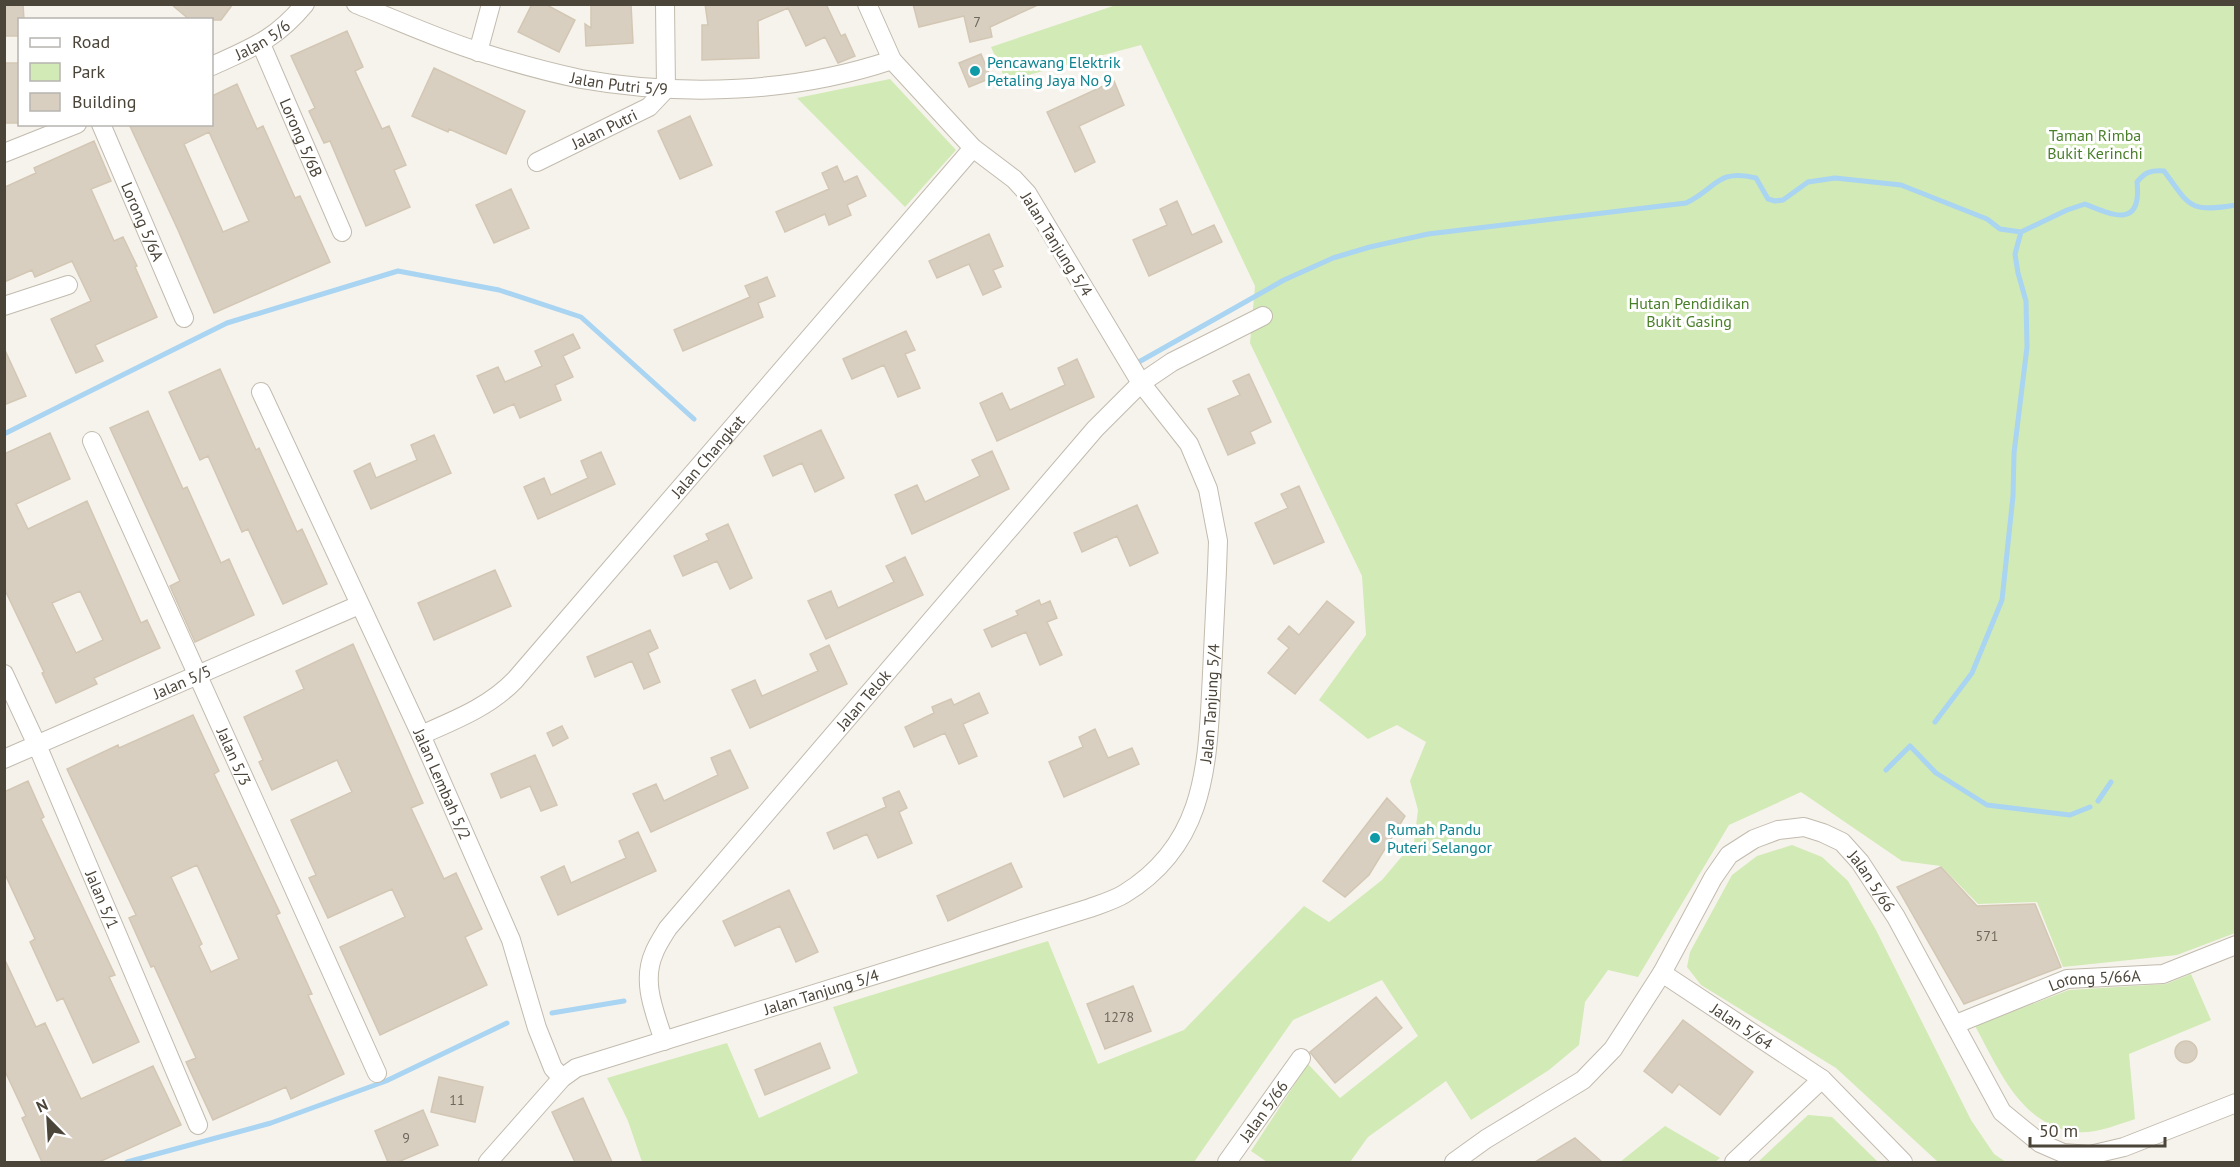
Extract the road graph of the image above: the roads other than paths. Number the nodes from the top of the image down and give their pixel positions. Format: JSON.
{"nodes":[{"id":1,"x":305,"y":4,"type":"edge"},
{"id":2,"x":356,"y":4,"type":"edge"},
{"id":3,"x":491,"y":4,"type":"edge"},
{"id":4,"x":665,"y":4,"type":"edge"},
{"id":5,"x":867,"y":4,"type":"edge"},
{"id":6,"x":261,"y":44,"type":"junction"},
{"id":7,"x":478,"y":52,"type":"junction"},
{"id":8,"x":892,"y":60,"type":"junction"},
{"id":9,"x":213,"y":66,"type":"edge"},
{"id":10,"x":666,"y":89,"type":"junction"},
{"id":11,"x":72,"y":126,"type":"edge"},
{"id":12,"x":102,"y":126,"type":"edge"},
{"id":13,"x":973,"y":148,"type":"junction"},
{"id":14,"x":4,"y":153,"type":"edge"},
{"id":15,"x":537,"y":162,"type":"dead end"},
{"id":16,"x":342,"y":232,"type":"dead end"},
{"id":17,"x":68,"y":285,"type":"dead end"},
{"id":18,"x":4,"y":306,"type":"edge"},
{"id":19,"x":1263,"y":316,"type":"dead end"},
{"id":20,"x":184,"y":318,"type":"dead end"},
{"id":21,"x":1141,"y":383,"type":"junction"},
{"id":22,"x":261,"y":392,"type":"dead end"},
{"id":23,"x":92,"y":441,"type":"dead end"},
{"id":24,"x":359,"y":604,"type":"junction"},
{"id":25,"x":4,"y":674,"type":"edge"},
{"id":26,"x":198,"y":675,"type":"junction"},
{"id":27,"x":421,"y":735,"type":"junction"},
{"id":28,"x":37,"y":745,"type":"junction"},
{"id":29,"x":4,"y":759,"type":"edge"},
{"id":30,"x":2235,"y":945,"type":"edge"},
{"id":31,"x":1662,"y":973,"type":"junction"},
{"id":32,"x":1956,"y":1024,"type":"junction"},
{"id":33,"x":664,"y":1041,"type":"junction"},
{"id":34,"x":1301,"y":1058,"type":"dead end"},
{"id":35,"x":377,"y":1073,"type":"dead end"},
{"id":36,"x":562,"y":1078,"type":"junction"},
{"id":37,"x":1822,"y":1079,"type":"junction"},
{"id":38,"x":2235,"y":1103,"type":"edge"},
{"id":39,"x":198,"y":1125,"type":"dead end"},
{"id":40,"x":488,"y":1162,"type":"edge"},
{"id":41,"x":1227,"y":1162,"type":"edge"},
{"id":42,"x":1454,"y":1162,"type":"edge"},
{"id":43,"x":1734,"y":1162,"type":"edge"},
{"id":44,"x":1903,"y":1162,"type":"edge"}],
"edges":[{"from":1,"to":6,"type":"street","name":"Jalan 5/6"},
{"from":2,"to":7,"type":"street","name":"Jalan Putri 5/9"},
{"from":3,"to":7,"type":"street"},
{"from":4,"to":10,"type":"street"},
{"from":5,"to":8,"type":"street","name":"Jalan Tanjung 5/4"},
{"from":6,"to":9,"type":"street","name":"Jalan 5/6"},
{"from":6,"to":16,"type":"street","name":"Lorong 5/6B"},
{"from":7,"to":10,"type":"street","name":"Jalan Putri 5/9"},
{"from":8,"to":10,"type":"street","name":"Jalan Putri 5/9"},
{"from":8,"to":13,"type":"street","name":"Jalan Tanjung 5/4"},
{"from":10,"to":15,"type":"street","name":"Jalan Putri"},
{"from":11,"to":14,"type":"street"},
{"from":12,"to":20,"type":"street","name":"Lorong 5/6A"},
{"from":13,"to":21,"type":"street","name":"Jalan Tanjung 5/4"},
{"from":13,"to":27,"type":"street","name":"Jalan Changkat"},
{"from":17,"to":18,"type":"street"},
{"from":19,"to":21,"type":"street","name":"Jalan Telok"},
{"from":21,"to":33,"type":"street","name":"Jalan Telok"},
{"from":21,"to":33,"type":"street","name":"Jalan Tanjung 5/4"},
{"from":22,"to":24,"type":"street","name":"Jalan Lembah 5/2"},
{"from":23,"to":26,"type":"street","name":"Jalan 5/3"},
{"from":24,"to":26,"type":"street","name":"Jalan 5/5"},
{"from":24,"to":27,"type":"street","name":"Jalan Lembah 5/2"},
{"from":25,"to":28,"type":"street","name":"Jalan 5/1"},
{"from":26,"to":28,"type":"street","name":"Jalan 5/5"},
{"from":26,"to":35,"type":"street","name":"Jalan 5/3"},
{"from":27,"to":36,"type":"street","name":"Jalan Lembah 5/2"},
{"from":28,"to":29,"type":"street","name":"Jalan 5/5"},
{"from":28,"to":39,"type":"street","name":"Jalan 5/1"},
{"from":30,"to":32,"type":"street","name":"Lorong 5/66A"},
{"from":31,"to":32,"type":"street","name":"Jalan 5/66"},
{"from":31,"to":37,"type":"street","name":"Jalan 5/64"},
{"from":31,"to":42,"type":"street","name":"Jalan 5/66"},
{"from":32,"to":38,"type":"street","name":"Jalan 5/66"},
{"from":33,"to":36,"type":"street","name":"Jalan Tanjung 5/4"},
{"from":34,"to":41,"type":"street","name":"Jalan 5/66"},
{"from":36,"to":40,"type":"street"},
{"from":37,"to":43,"type":"street"},
{"from":37,"to":44,"type":"street","name":"Jalan 5/64"}]}
